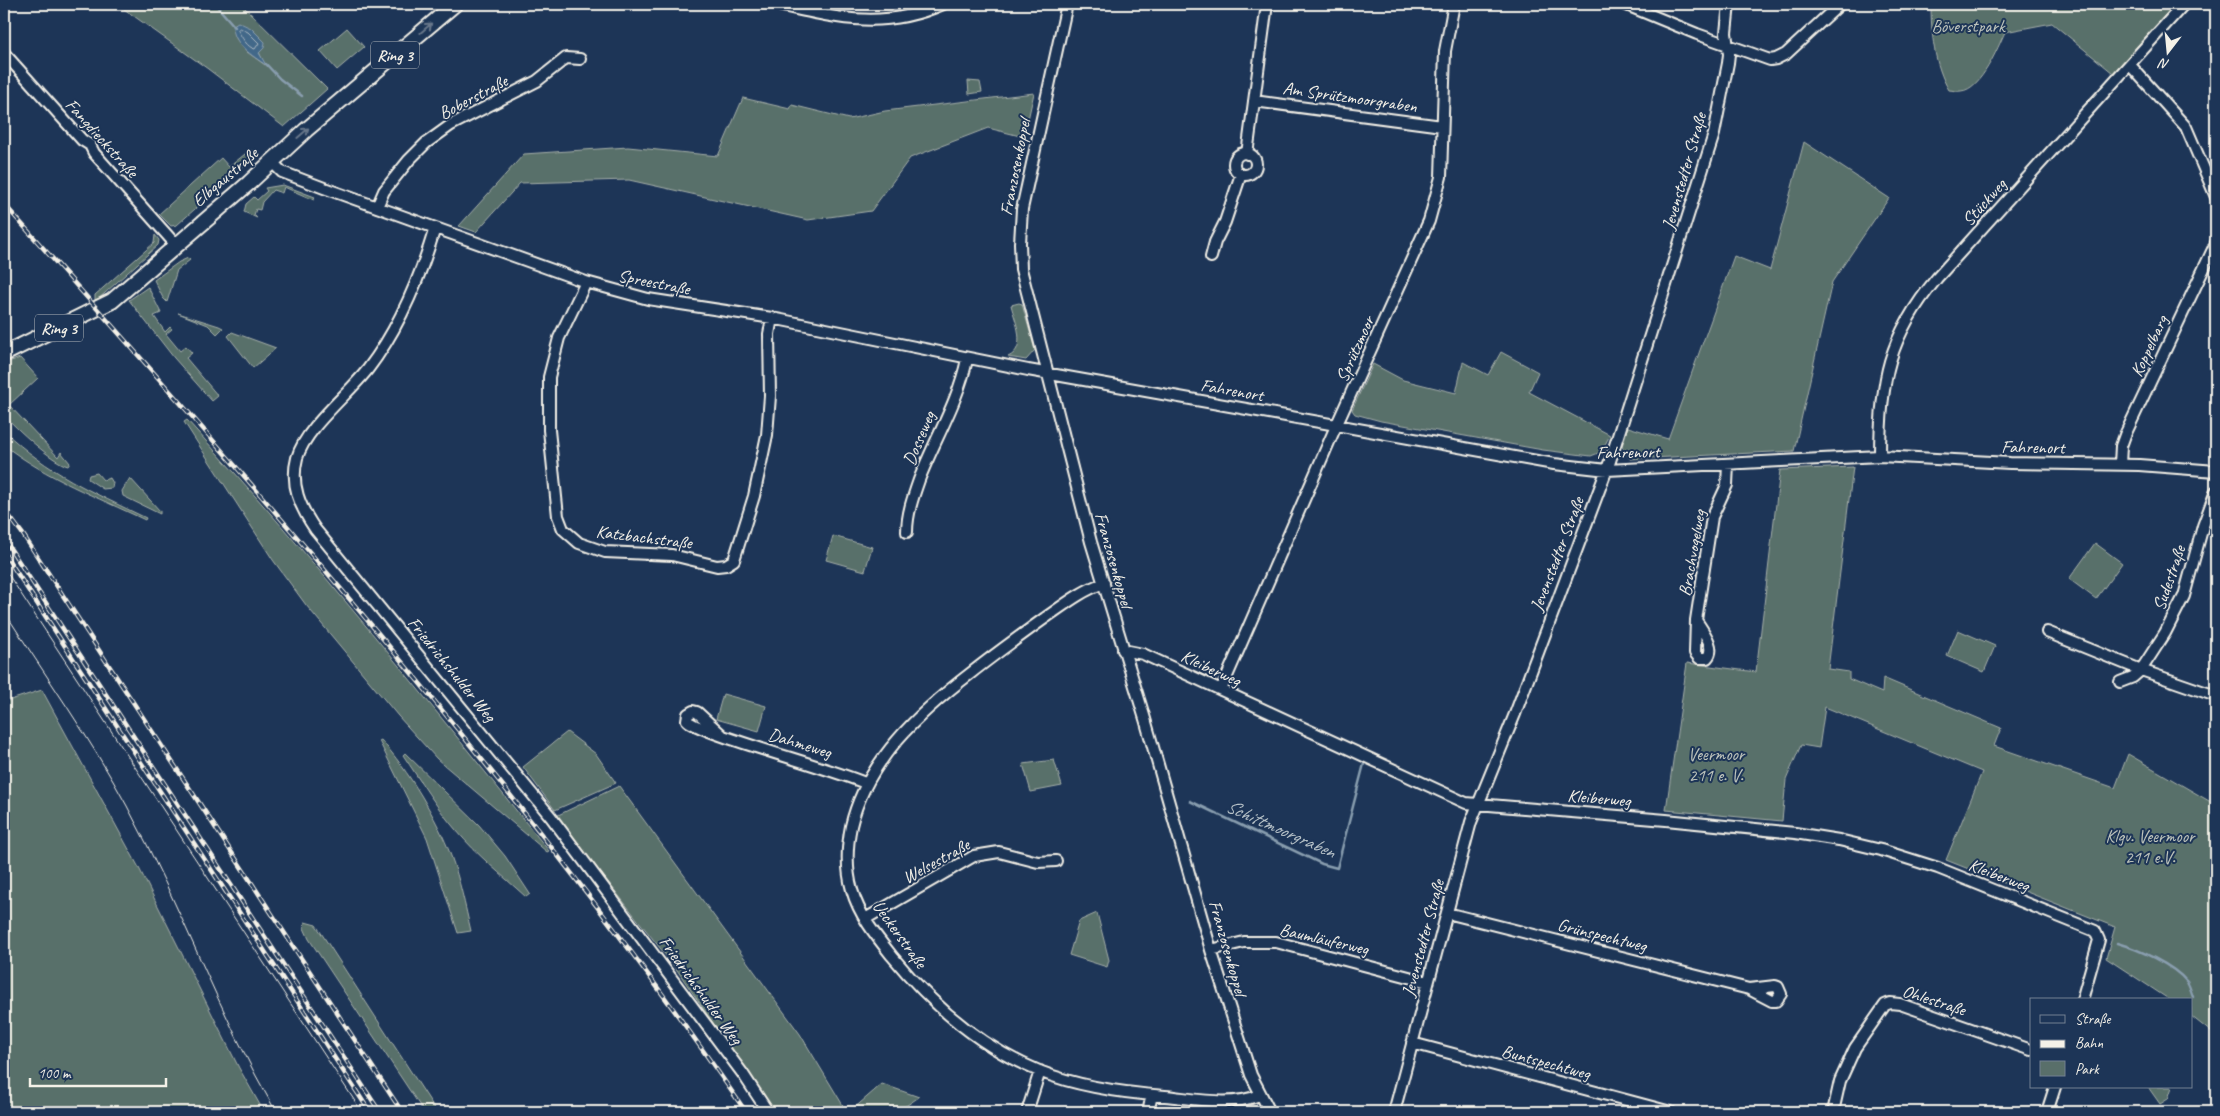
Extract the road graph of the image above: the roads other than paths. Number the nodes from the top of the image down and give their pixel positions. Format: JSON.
{"nodes":[{"id":1,"x":455,"y":4,"type":"edge"},
{"id":2,"x":774,"y":4,"type":"edge"},
{"id":3,"x":943,"y":4,"type":"edge"},
{"id":4,"x":1067,"y":4,"type":"edge"},
{"id":5,"x":1267,"y":4,"type":"edge"},
{"id":6,"x":1454,"y":4,"type":"edge"},
{"id":7,"x":1624,"y":4,"type":"edge"},
{"id":8,"x":1729,"y":4,"type":"edge"},
{"id":9,"x":1840,"y":4,"type":"edge"},
{"id":10,"x":2184,"y":4,"type":"edge"},
{"id":11,"x":1728,"y":46,"type":"junction"},
{"id":12,"x":4,"y":53,"type":"edge"},
{"id":13,"x":580,"y":58,"type":"dead end"},
{"id":14,"x":2130,"y":65,"type":"junction"},
{"id":15,"x":1254,"y":101,"type":"junction"},
{"id":16,"x":1442,"y":126,"type":"junction"},
{"id":17,"x":272,"y":162,"type":"junction"},
{"id":18,"x":2216,"y":197,"type":"edge"},
{"id":19,"x":377,"y":208,"type":"junction"},
{"id":20,"x":436,"y":228,"type":"junction"},
{"id":21,"x":2216,"y":243,"type":"edge"},
{"id":22,"x":176,"y":244,"type":"junction"},
{"id":23,"x":1211,"y":257,"type":"dead end"},
{"id":24,"x":586,"y":282,"type":"junction"},
{"id":25,"x":772,"y":318,"type":"junction"},
{"id":26,"x":4,"y":354,"type":"edge"},
{"id":27,"x":967,"y":359,"type":"junction"},
{"id":28,"x":1048,"y":374,"type":"junction"},
{"id":29,"x":1338,"y":425,"type":"junction"},
{"id":30,"x":1880,"y":456,"type":"junction"},
{"id":31,"x":1728,"y":464,"type":"junction"},
{"id":32,"x":2120,"y":464,"type":"junction"},
{"id":33,"x":1607,"y":470,"type":"junction"},
{"id":34,"x":2216,"y":471,"type":"edge"},
{"id":35,"x":2216,"y":491,"type":"edge"},
{"id":36,"x":907,"y":532,"type":"dead end"},
{"id":37,"x":1104,"y":583,"type":"junction"},
{"id":38,"x":1696,"y":620,"type":"dead end"},
{"id":39,"x":2047,"y":632,"type":"dead end"},
{"id":40,"x":1123,"y":650,"type":"junction"},
{"id":41,"x":2141,"y":670,"type":"junction"},
{"id":42,"x":2120,"y":682,"type":"dead end"},
{"id":43,"x":1221,"y":690,"type":"junction"},
{"id":44,"x":2212,"y":694,"type":"edge"},
{"id":45,"x":722,"y":735,"type":"dead end"},
{"id":46,"x":867,"y":784,"type":"junction"},
{"id":47,"x":1478,"y":804,"type":"junction"},
{"id":48,"x":1056,"y":861,"type":"dead end"},
{"id":49,"x":1447,"y":913,"type":"junction"},
{"id":50,"x":866,"y":919,"type":"junction"},
{"id":51,"x":1210,"y":950,"type":"junction"},
{"id":52,"x":1428,"y":982,"type":"junction"},
{"id":53,"x":1749,"y":989,"type":"dead end"},
{"id":54,"x":2083,"y":998,"type":"edge"},
{"id":55,"x":1412,"y":1043,"type":"junction"},
{"id":56,"x":2030,"y":1050,"type":"edge"},
{"id":57,"x":1040,"y":1072,"type":"junction"},
{"id":58,"x":2055,"y":1088,"type":"edge"},
{"id":59,"x":1152,"y":1095,"type":"junction"},
{"id":60,"x":1260,"y":1095,"type":"junction"},
{"id":61,"x":768,"y":1112,"type":"edge"},
{"id":62,"x":1027,"y":1112,"type":"edge"},
{"id":63,"x":1148,"y":1112,"type":"edge"},
{"id":64,"x":1270,"y":1112,"type":"edge"},
{"id":65,"x":1394,"y":1112,"type":"edge"},
{"id":66,"x":1671,"y":1112,"type":"edge"},
{"id":67,"x":1833,"y":1112,"type":"edge"},
{"id":68,"x":2047,"y":1112,"type":"edge"}],
"edges":[{"from":17,"to":1,"type":"main road","name":"Elbgaustraße","number":"Ring 3","one_way":true},
{"from":2,"to":3,"type":"street"},
{"from":4,"to":28,"type":"street","name":"Franzosenkoppel"},
{"from":5,"to":15,"type":"street"},
{"from":6,"to":16,"type":"street","name":"Sprützmoor"},
{"from":7,"to":11,"type":"street"},
{"from":8,"to":11,"type":"street","name":"Jevenstedter Straße"},
{"from":9,"to":11,"type":"street"},
{"from":10,"to":14,"type":"street","name":"Stückweg"},
{"from":11,"to":33,"type":"street","name":"Jevenstedter Straße"},
{"from":12,"to":22,"type":"street","name":"Fangdieckstraße"},
{"from":13,"to":19,"type":"street","name":"Boberstraße"},
{"from":14,"to":18,"type":"street"},
{"from":14,"to":30,"type":"street","name":"Stückweg"},
{"from":15,"to":16,"type":"street","name":"Am Sprützmoorgraben"},
{"from":15,"to":23,"type":"street"},
{"from":16,"to":29,"type":"street","name":"Sprützmoor"},
{"from":17,"to":19,"type":"street","name":"Spreestraße"},
{"from":17,"to":22,"type":"main road","name":"Elbgaustraße","number":"Ring 3"},
{"from":19,"to":20,"type":"street","name":"Spreestraße"},
{"from":20,"to":24,"type":"street","name":"Spreestraße"},
{"from":20,"to":61,"type":"street","name":"Friedrichshulder Weg"},
{"from":21,"to":32,"type":"street","name":"Koppelbarg"},
{"from":22,"to":26,"type":"main road","name":"Elbgaustraße","number":"Ring 3"},
{"from":24,"to":25,"type":"street","name":"Spreestraße"},
{"from":24,"to":25,"type":"street","name":"Katzbachstraße"},
{"from":25,"to":27,"type":"street","name":"Spreestraße"},
{"from":27,"to":28,"type":"street","name":"Spreestraße"},
{"from":27,"to":36,"type":"street","name":"Dosseweg"},
{"from":28,"to":29,"type":"street","name":"Fahrenort"},
{"from":28,"to":37,"type":"street","name":"Franzosenkoppel"},
{"from":29,"to":33,"type":"street","name":"Fahrenort"},
{"from":29,"to":43,"type":"street","name":"Sprützmoor"},
{"from":30,"to":31,"type":"street","name":"Fahrenort"},
{"from":30,"to":32,"type":"street","name":"Fahrenort"},
{"from":31,"to":33,"type":"street","name":"Fahrenort"},
{"from":31,"to":38,"type":"street","name":"Brachvogelweg"},
{"from":32,"to":34,"type":"street","name":"Fahrenort"},
{"from":33,"to":47,"type":"street","name":"Jevenstedter Straße"},
{"from":35,"to":41,"type":"street","name":"Sudestraße"},
{"from":37,"to":40,"type":"street","name":"Franzosenkoppel"},
{"from":37,"to":46,"type":"street","name":"Ueckerstraße"},
{"from":39,"to":41,"type":"street"},
{"from":40,"to":43,"type":"street","name":"Kleiberweg"},
{"from":40,"to":51,"type":"street","name":"Franzosenkoppel"},
{"from":41,"to":42,"type":"street","name":"Sudestraße"},
{"from":41,"to":44,"type":"street"},
{"from":43,"to":47,"type":"street","name":"Kleiberweg"},
{"from":45,"to":46,"type":"street","name":"Dahmeweg"},
{"from":46,"to":50,"type":"street","name":"Ueckerstraße"},
{"from":47,"to":49,"type":"street","name":"Jevenstedter Straße"},
{"from":47,"to":54,"type":"street","name":"Kleiberweg"},
{"from":48,"to":50,"type":"street","name":"Welsestraße"},
{"from":49,"to":52,"type":"street","name":"Jevenstedter Straße"},
{"from":49,"to":53,"type":"street","name":"Grünspechtweg"},
{"from":50,"to":57,"type":"street","name":"Ueckerstraße"},
{"from":51,"to":52,"type":"street","name":"Baumläuferweg"},
{"from":51,"to":60,"type":"street","name":"Franzosenkoppel"},
{"from":52,"to":55,"type":"street","name":"Jevenstedter Straße"},
{"from":55,"to":65,"type":"street","name":"Jevenstedter Straße"},
{"from":55,"to":66,"type":"street","name":"Buntspechtweg"},
{"from":56,"to":67,"type":"street","name":"Ohlestraße"},
{"from":57,"to":59,"type":"street","name":"Ueckerstraße"},
{"from":57,"to":62,"type":"street"},
{"from":58,"to":68,"type":"street"},
{"from":59,"to":60,"type":"street","name":"Ueckerstraße"},
{"from":59,"to":63,"type":"street"},
{"from":60,"to":64,"type":"street","name":"Franzosenkoppel"}]}
